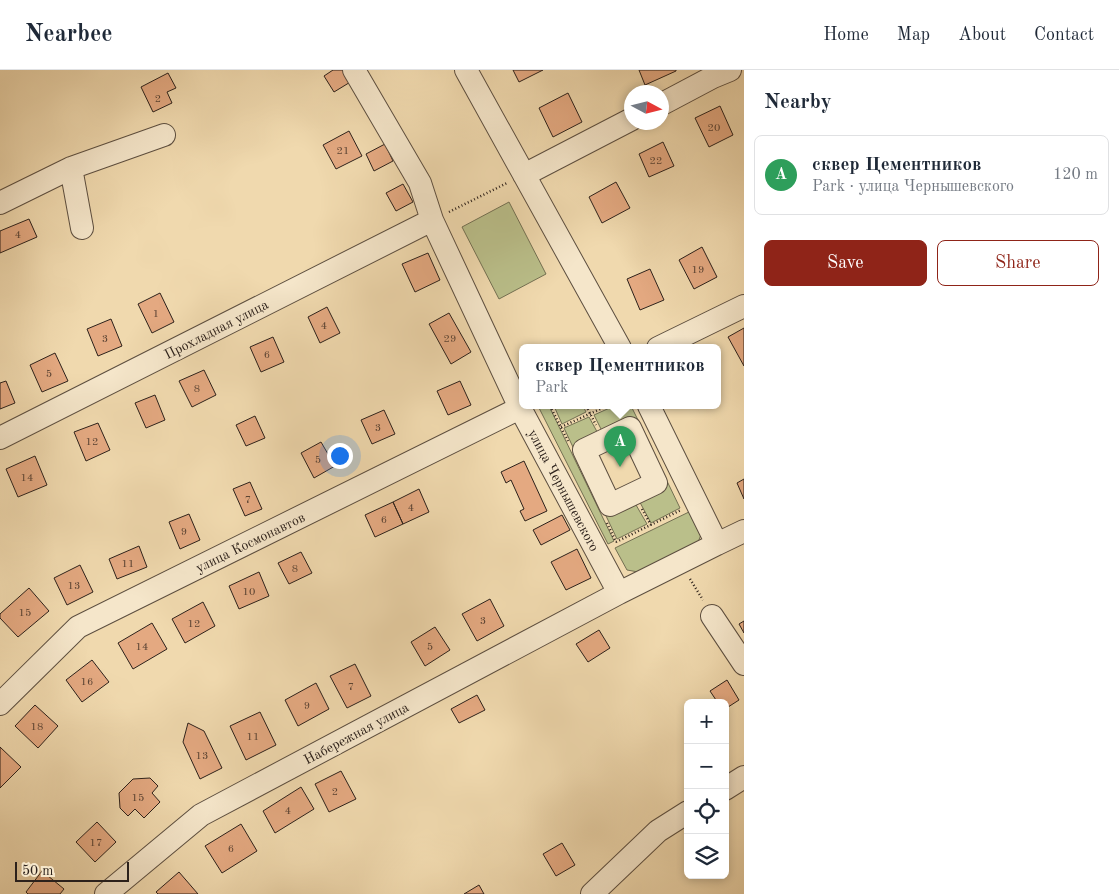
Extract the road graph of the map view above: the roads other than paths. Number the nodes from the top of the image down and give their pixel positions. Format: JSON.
{"nodes":[{"id":1,"x":354,"y":70,"type":"edge"},
{"id":2,"x":466,"y":70,"type":"edge"},
{"id":3,"x":718,"y":72,"type":"edge"},
{"id":4,"x":669,"y":100,"type":"edge"},
{"id":5,"x":624,"y":123,"type":"edge"},
{"id":6,"x":164,"y":135,"type":"dead end"},
{"id":7,"x":71,"y":168,"type":"junction"},
{"id":8,"x":524,"y":175,"type":"junction"},
{"id":9,"x":0,"y":203,"type":"edge"},
{"id":10,"x":432,"y":220,"type":"junction"},
{"id":11,"x":82,"y":228,"type":"dead end"},
{"id":12,"x":744,"y":306,"type":"edge"},
{"id":13,"x":618,"y":344,"type":"edge"},
{"id":14,"x":666,"y":344,"type":"edge"},
{"id":15,"x":519,"y":406,"type":"edge"},
{"id":16,"x":519,"y":408,"type":"edge"},
{"id":17,"x":521,"y":409,"type":"edge"},
{"id":18,"x":650,"y":409,"type":"edge"},
{"id":19,"x":0,"y":438,"type":"edge"},
{"id":20,"x":744,"y":531,"type":"edge"},
{"id":21,"x":717,"y":544,"type":"junction"},
{"id":22,"x":619,"y":593,"type":"junction"},
{"id":23,"x":712,"y":616,"type":"road end"},
{"id":24,"x":744,"y":664,"type":"edge"},
{"id":25,"x":0,"y":704,"type":"edge"},
{"id":26,"x":744,"y":777,"type":"edge"},
{"id":27,"x":729,"y":786,"type":"edge"},
{"id":28,"x":684,"y":815,"type":"edge"},
{"id":29,"x":106,"y":894,"type":"edge"},
{"id":30,"x":592,"y":894,"type":"edge"}],
"edges":[{"from":1,"to":10,"type":"street","name":"улица Чернышевского"},
{"from":2,"to":8,"type":"street"},
{"from":3,"to":4,"type":"street"},
{"from":5,"to":8,"type":"street"},
{"from":6,"to":7,"type":"street"},
{"from":7,"to":9,"type":"street"},
{"from":7,"to":11,"type":"street"},
{"from":8,"to":13,"type":"street"},
{"from":10,"to":15,"type":"street","name":"улица Чернышевского"},
{"from":10,"to":19,"type":"street","name":"Прохладная улица"},
{"from":12,"to":14,"type":"street"},
{"from":16,"to":25,"type":"street","name":"улица Космонавтов"},
{"from":17,"to":22,"type":"street","name":"улица Чернышевского"},
{"from":18,"to":21,"type":"street"},
{"from":20,"to":21,"type":"street"},
{"from":21,"to":22,"type":"street"},
{"from":22,"to":29,"type":"street","name":"Набережная улица"},
{"from":23,"to":24,"type":"street"},
{"from":26,"to":27,"type":"street"},
{"from":28,"to":30,"type":"street"}]}
